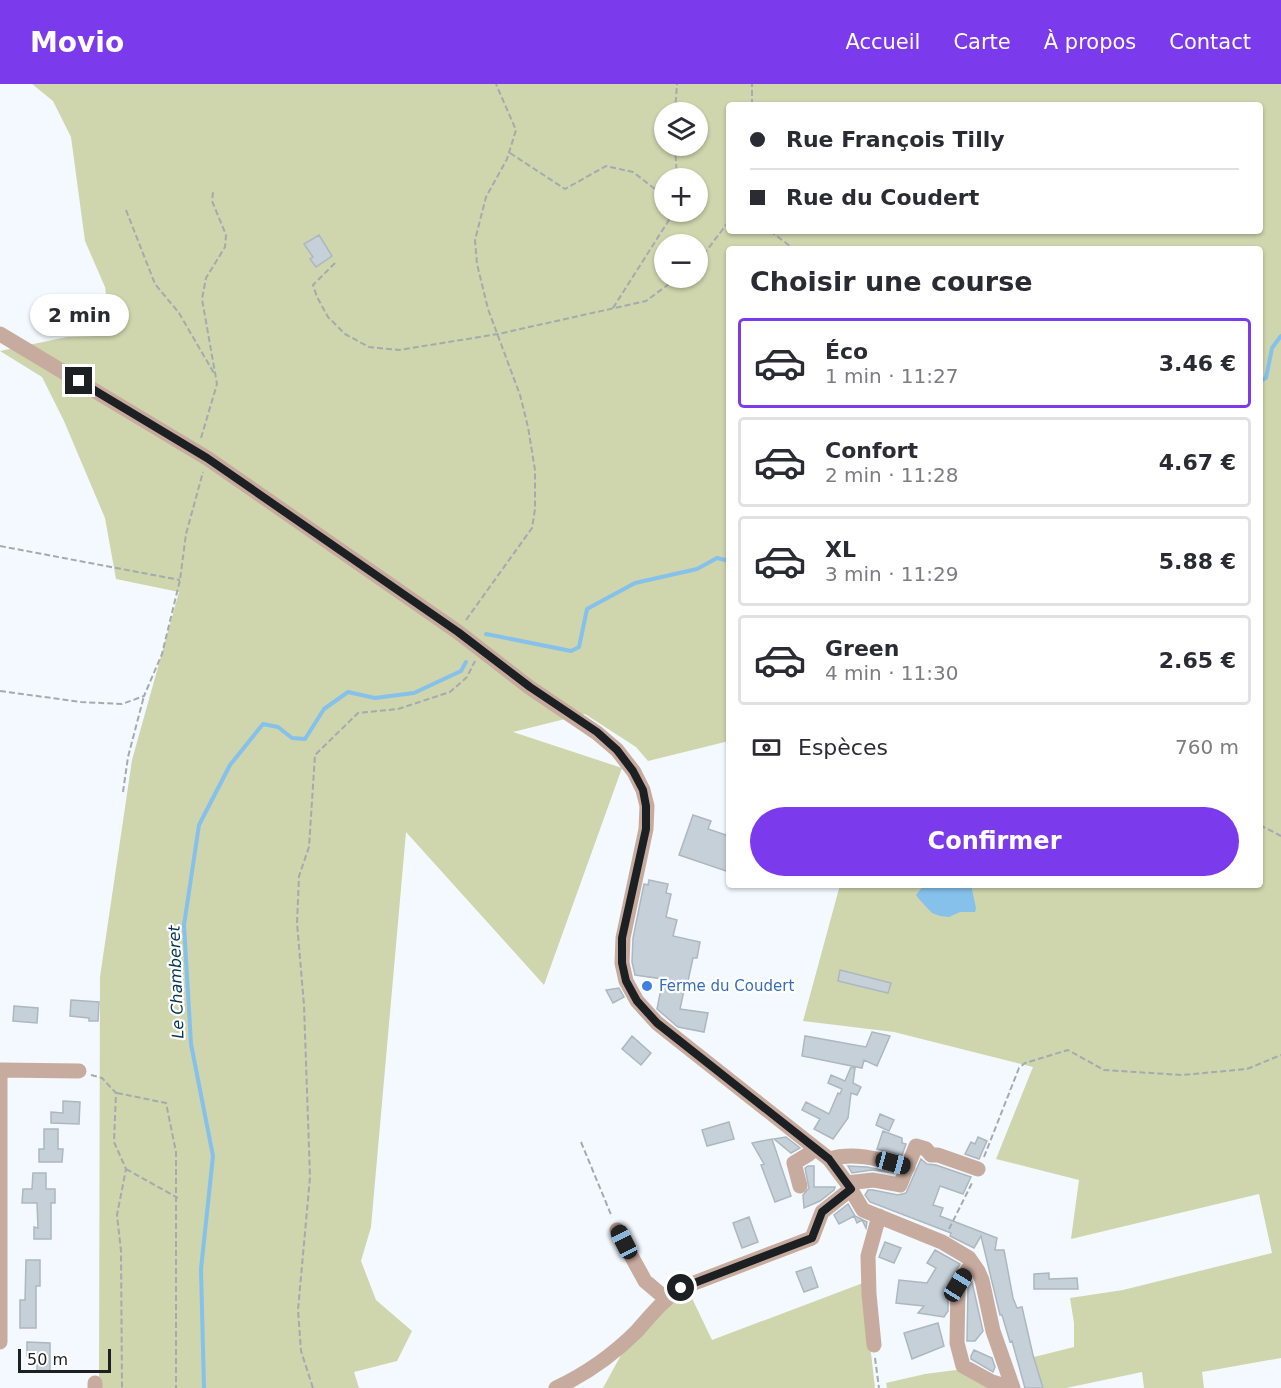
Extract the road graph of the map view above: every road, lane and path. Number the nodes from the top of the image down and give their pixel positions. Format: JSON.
{"nodes":[{"id":1,"x":496,"y":84,"type":"edge"},
{"id":2,"x":676,"y":84,"type":"edge"},
{"id":3,"x":752,"y":84,"type":"edge"},
{"id":4,"x":675,"y":102,"type":"edge"},
{"id":5,"x":752,"y":102,"type":"edge"},
{"id":6,"x":509,"y":152,"type":"junction"},
{"id":7,"x":654,"y":188,"type":"edge"},
{"id":8,"x":213,"y":192,"type":"dead end"},
{"id":9,"x":126,"y":210,"type":"dead end"},
{"id":10,"x":668,"y":222,"type":"edge"},
{"id":11,"x":726,"y":225,"type":"edge"},
{"id":12,"x":774,"y":234,"type":"edge"},
{"id":13,"x":790,"y":246,"type":"edge"},
{"id":14,"x":708,"y":249,"type":"edge"},
{"id":15,"x":335,"y":263,"type":"dead end"},
{"id":16,"x":664,"y":288,"type":"edge"},
{"id":17,"x":612,"y":309,"type":"junction"},
{"id":18,"x":0,"y":334,"type":"edge"},
{"id":19,"x":498,"y":334,"type":"junction"},
{"id":20,"x":216,"y":377,"type":"junction"},
{"id":21,"x":202,"y":455,"type":"junction"},
{"id":22,"x":0,"y":546,"type":"edge"},
{"id":23,"x":180,"y":580,"type":"junction"},
{"id":24,"x":458,"y":632,"type":"junction"},
{"id":25,"x":480,"y":650,"type":"junction"},
{"id":26,"x":0,"y":691,"type":"edge"},
{"id":27,"x":144,"y":696,"type":"junction"},
{"id":28,"x":123,"y":792,"type":"dead end"},
{"id":29,"x":1263,"y":827,"type":"edge"},
{"id":30,"x":1281,"y":836,"type":"edge"},
{"id":31,"x":1281,"y":1055,"type":"edge"},
{"id":32,"x":0,"y":1070,"type":"edge"},
{"id":33,"x":79,"y":1071,"type":"dead end"},
{"id":34,"x":102,"y":1078,"type":"dead end"},
{"id":35,"x":116,"y":1093,"type":"junction"},
{"id":36,"x":581,"y":1142,"type":"dead end"},
{"id":37,"x":814,"y":1148,"type":"junction"},
{"id":38,"x":829,"y":1159,"type":"junction"},
{"id":39,"x":908,"y":1167,"type":"junction"},
{"id":40,"x":126,"y":1169,"type":"junction"},
{"id":41,"x":978,"y":1169,"type":"junction"},
{"id":42,"x":800,"y":1186,"type":"dead end"},
{"id":43,"x":849,"y":1186,"type":"junction"},
{"id":44,"x":178,"y":1198,"type":"junction"},
{"id":45,"x":879,"y":1216,"type":"junction"},
{"id":46,"x":617,"y":1230,"type":"joint"},
{"id":47,"x":944,"y":1243,"type":"junction"},
{"id":48,"x":972,"y":1263,"type":"junction"},
{"id":49,"x":0,"y":1292,"type":"edge"},
{"id":50,"x":665,"y":1298,"type":"junction"},
{"id":51,"x":0,"y":1342,"type":"edge"},
{"id":52,"x":874,"y":1345,"type":"joint"},
{"id":53,"x":122,"y":1388,"type":"edge"},
{"id":54,"x":176,"y":1388,"type":"edge"},
{"id":55,"x":313,"y":1388,"type":"edge"},
{"id":56,"x":556,"y":1388,"type":"edge"},
{"id":57,"x":879,"y":1388,"type":"edge"},
{"id":58,"x":1012,"y":1388,"type":"edge"}],
"edges":[{"from":1,"to":6,"type":"path"},
{"from":2,"to":4,"type":"path"},
{"from":3,"to":5,"type":"path"},
{"from":6,"to":7,"type":"path"},
{"from":6,"to":19,"type":"path"},
{"from":8,"to":20,"type":"path"},
{"from":9,"to":20,"type":"path"},
{"from":10,"to":17,"type":"path"},
{"from":11,"to":14,"type":"path"},
{"from":12,"to":13,"type":"path"},
{"from":15,"to":19,"type":"path"},
{"from":16,"to":17,"type":"path"},
{"from":17,"to":19,"type":"path"},
{"from":18,"to":21,"type":"street"},
{"from":19,"to":24,"type":"path"},
{"from":20,"to":21,"type":"path"},
{"from":21,"to":23,"type":"path"},
{"from":21,"to":24,"type":"street"},
{"from":22,"to":23,"type":"path"},
{"from":23,"to":27,"type":"path"},
{"from":24,"to":25,"type":"street"},
{"from":25,"to":37,"type":"street"},
{"from":25,"to":55,"type":"path"},
{"from":26,"to":27,"type":"path"},
{"from":27,"to":28,"type":"path"},
{"from":29,"to":30,"type":"path"},
{"from":31,"to":41,"type":"path"},
{"from":32,"to":33,"type":"street"},
{"from":32,"to":49,"type":"street"},
{"from":34,"to":35,"type":"path"},
{"from":35,"to":40,"type":"path"},
{"from":35,"to":44,"type":"path"},
{"from":36,"to":46,"type":"path"},
{"from":37,"to":38,"type":"street"},
{"from":37,"to":42,"type":"street"},
{"from":38,"to":39,"type":"street"},
{"from":38,"to":43,"type":"street"},
{"from":39,"to":41,"type":"street"},
{"from":39,"to":43,"type":"street"},
{"from":40,"to":44,"type":"path"},
{"from":40,"to":53,"type":"path"},
{"from":41,"to":47,"type":"path"},
{"from":43,"to":45,"type":"street"},
{"from":43,"to":50,"type":"street"},
{"from":44,"to":54,"type":"path"},
{"from":45,"to":47,"type":"street"},
{"from":45,"to":52,"type":"street"},
{"from":46,"to":50,"type":"street"},
{"from":47,"to":48,"type":"street"},
{"from":48,"to":58,"type":"street"},
{"from":48,"to":58,"type":"street"},
{"from":49,"to":51,"type":"street"},
{"from":50,"to":56,"type":"street"},
{"from":52,"to":57,"type":"path"}]}
